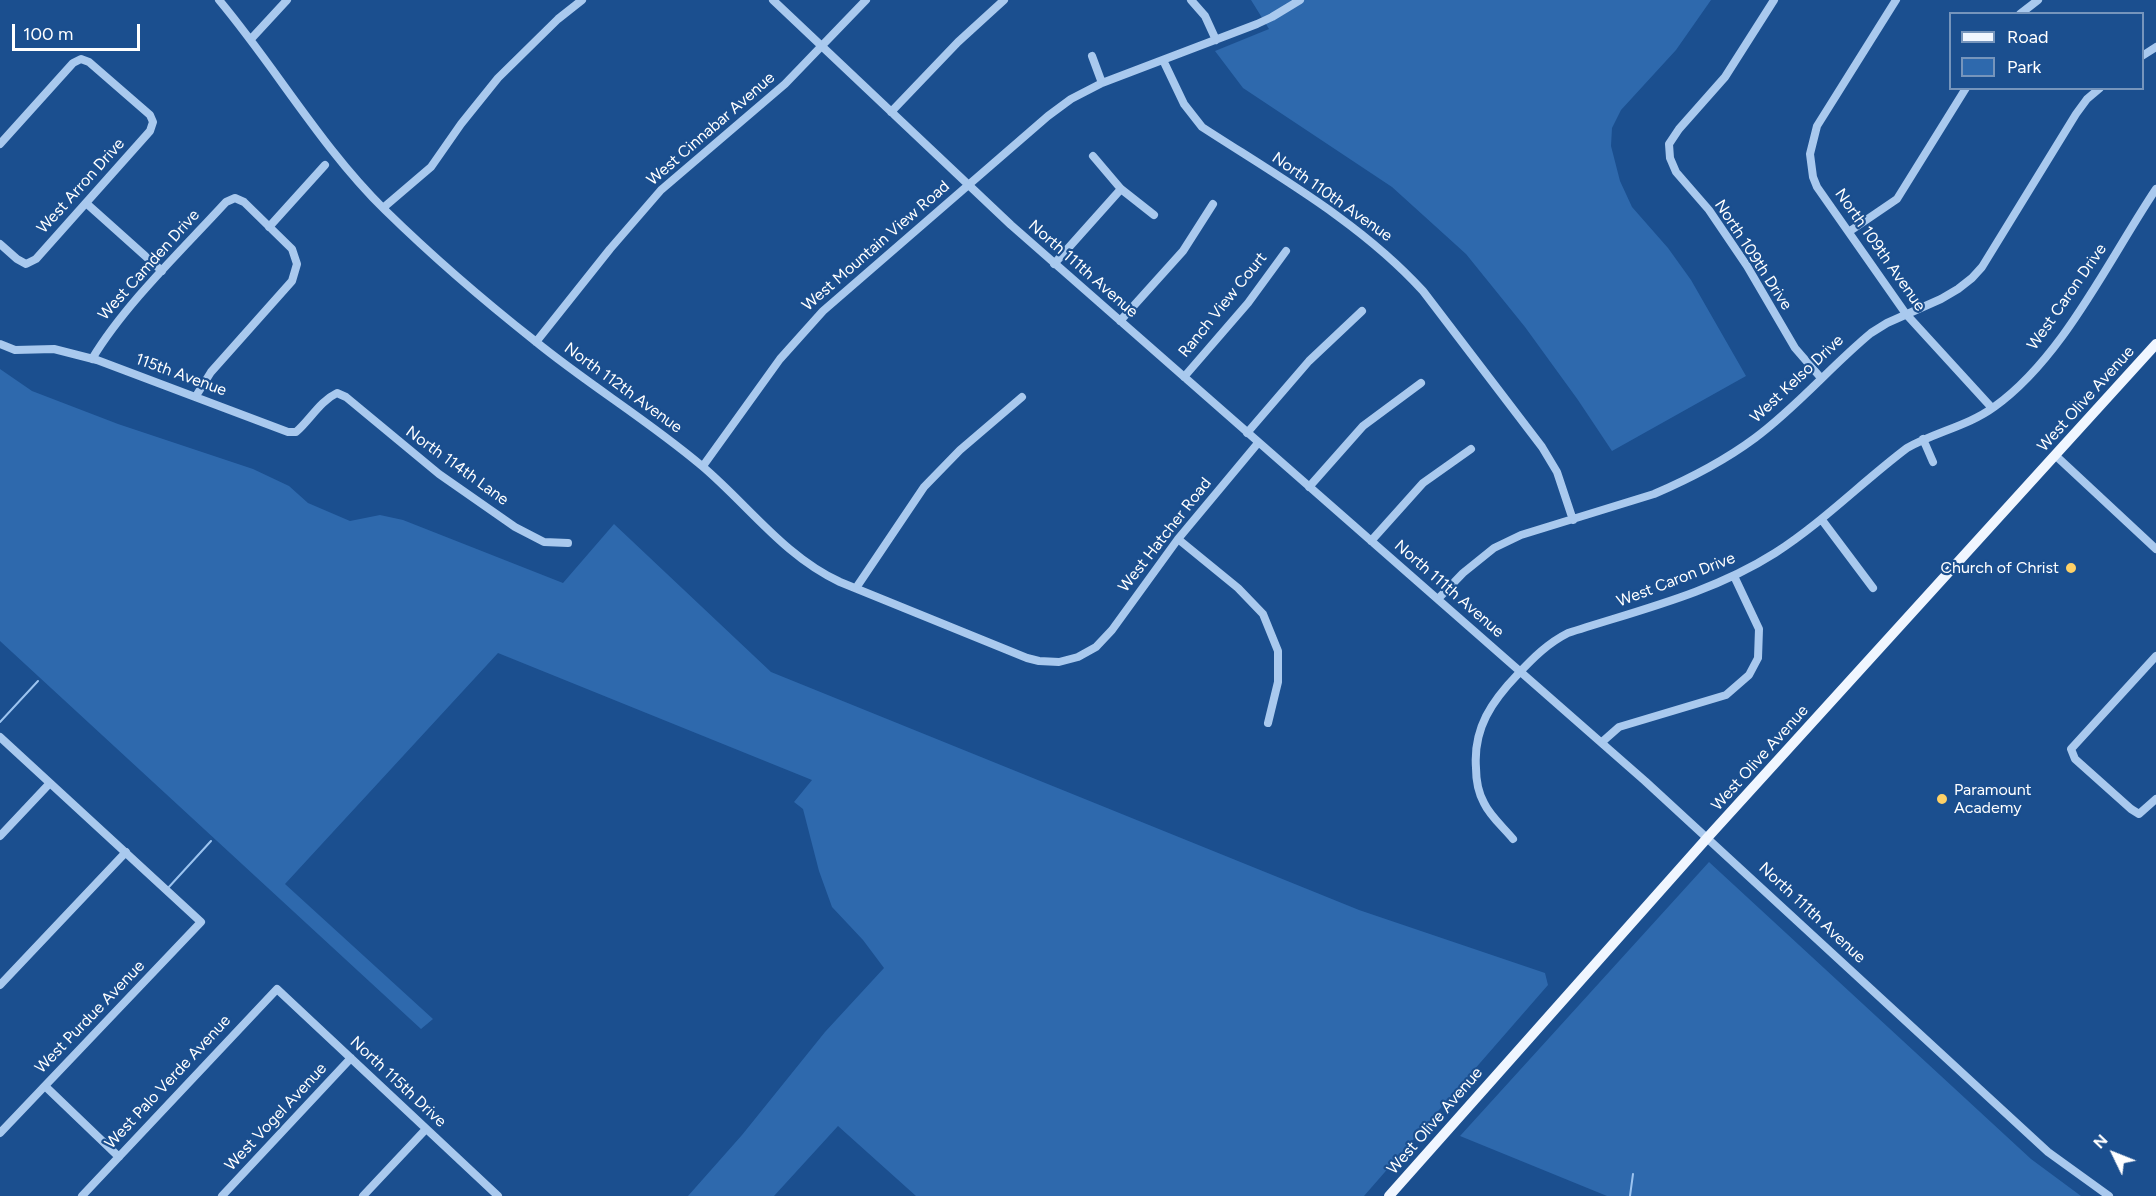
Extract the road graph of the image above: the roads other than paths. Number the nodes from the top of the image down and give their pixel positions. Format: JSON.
{"nodes":[{"id":1,"x":219,"y":0,"type":"edge"},
{"id":2,"x":287,"y":0,"type":"edge"},
{"id":3,"x":582,"y":0,"type":"edge"},
{"id":4,"x":773,"y":0,"type":"edge"},
{"id":5,"x":866,"y":0,"type":"edge"},
{"id":6,"x":1004,"y":0,"type":"edge"},
{"id":7,"x":1191,"y":0,"type":"edge"},
{"id":8,"x":1300,"y":0,"type":"edge"},
{"id":9,"x":1774,"y":0,"type":"edge"},
{"id":10,"x":1896,"y":0,"type":"edge"},
{"id":11,"x":2038,"y":0,"type":"edge"},
{"id":12,"x":2023,"y":12,"type":"edge"},
{"id":13,"x":251,"y":39,"type":"junction"},
{"id":14,"x":1216,"y":40,"type":"junction"},
{"id":15,"x":822,"y":47,"type":"junction"},
{"id":16,"x":1092,"y":56,"type":"dead end"},
{"id":17,"x":1163,"y":60,"type":"junction"},
{"id":18,"x":1102,"y":83,"type":"junction"},
{"id":19,"x":1965,"y":90,"type":"edge"},
{"id":20,"x":2098,"y":90,"type":"edge"},
{"id":21,"x":891,"y":112,"type":"junction"},
{"id":22,"x":0,"y":144,"type":"edge"},
{"id":23,"x":1093,"y":156,"type":"dead end"},
{"id":24,"x":326,"y":165,"type":"dead end"},
{"id":25,"x":968,"y":186,"type":"junction"},
{"id":26,"x":1122,"y":189,"type":"junction"},
{"id":27,"x":2156,"y":189,"type":"edge"},
{"id":28,"x":86,"y":203,"type":"junction"},
{"id":29,"x":1213,"y":204,"type":"dead end"},
{"id":30,"x":383,"y":208,"type":"junction"},
{"id":31,"x":1154,"y":215,"type":"dead end"},
{"id":32,"x":269,"y":227,"type":"junction"},
{"id":33,"x":1850,"y":231,"type":"junction"},
{"id":34,"x":0,"y":244,"type":"edge"},
{"id":35,"x":1286,"y":251,"type":"dead end"},
{"id":36,"x":1054,"y":264,"type":"junction"},
{"id":37,"x":162,"y":272,"type":"junction"},
{"id":38,"x":1362,"y":311,"type":"dead end"},
{"id":39,"x":1906,"y":314,"type":"junction"},
{"id":40,"x":1120,"y":321,"type":"junction"},
{"id":41,"x":536,"y":342,"type":"junction"},
{"id":42,"x":0,"y":344,"type":"edge"},
{"id":43,"x":2156,"y":344,"type":"edge"},
{"id":44,"x":92,"y":359,"type":"junction"},
{"id":45,"x":1184,"y":377,"type":"junction"},
{"id":46,"x":1821,"y":378,"type":"junction"},
{"id":47,"x":1421,"y":383,"type":"dead end"},
{"id":48,"x":337,"y":393,"type":"joint"},
{"id":49,"x":196,"y":396,"type":"junction"},
{"id":50,"x":1022,"y":397,"type":"dead end"},
{"id":51,"x":1992,"y":408,"type":"junction"},
{"id":52,"x":1247,"y":433,"type":"junction"},
{"id":53,"x":1923,"y":440,"type":"junction"},
{"id":54,"x":1258,"y":443,"type":"junction"},
{"id":55,"x":1471,"y":449,"type":"dead end"},
{"id":56,"x":2055,"y":455,"type":"junction"},
{"id":57,"x":1933,"y":462,"type":"dead end"},
{"id":58,"x":703,"y":466,"type":"junction"},
{"id":59,"x":1309,"y":487,"type":"junction"},
{"id":60,"x":1573,"y":520,"type":"junction"},
{"id":61,"x":1822,"y":520,"type":"junction"},
{"id":62,"x":1178,"y":539,"type":"junction"},
{"id":63,"x":1371,"y":541,"type":"junction"},
{"id":64,"x":568,"y":543,"type":"dead end"},
{"id":65,"x":2156,"y":549,"type":"edge"},
{"id":66,"x":1734,"y":576,"type":"junction"},
{"id":67,"x":856,"y":588,"type":"junction"},
{"id":68,"x":1873,"y":588,"type":"dead end"},
{"id":69,"x":1438,"y":599,"type":"junction"},
{"id":70,"x":1096,"y":647,"type":"joint"},
{"id":71,"x":2156,"y":656,"type":"edge"},
{"id":72,"x":1520,"y":671,"type":"junction"},
{"id":73,"x":1268,"y":723,"type":"dead end"},
{"id":74,"x":0,"y":737,"type":"edge"},
{"id":75,"x":1602,"y":742,"type":"junction"},
{"id":76,"x":50,"y":783,"type":"junction"},
{"id":77,"x":2156,"y":799,"type":"edge"},
{"id":78,"x":0,"y":836,"type":"edge"},
{"id":79,"x":1708,"y":837,"type":"junction"},
{"id":80,"x":1513,"y":839,"type":"dead end"},
{"id":81,"x":126,"y":852,"type":"junction"},
{"id":82,"x":0,"y":985,"type":"edge"},
{"id":83,"x":277,"y":989,"type":"joint"},
{"id":84,"x":351,"y":1058,"type":"junction"},
{"id":85,"x":45,"y":1086,"type":"junction"},
{"id":86,"x":426,"y":1129,"type":"junction"},
{"id":87,"x":0,"y":1133,"type":"edge"},
{"id":88,"x":119,"y":1156,"type":"junction"},
{"id":89,"x":82,"y":1196,"type":"edge"},
{"id":90,"x":222,"y":1196,"type":"edge"},
{"id":91,"x":363,"y":1196,"type":"edge"},
{"id":92,"x":498,"y":1196,"type":"edge"},
{"id":93,"x":1389,"y":1196,"type":"edge"},
{"id":94,"x":2109,"y":1196,"type":"edge"}],
"edges":[{"from":1,"to":13,"type":"street","name":"North 112th Avenue"},
{"from":2,"to":13,"type":"street"},
{"from":3,"to":30,"type":"street"},
{"from":4,"to":15,"type":"street","name":"North 111th Avenue"},
{"from":5,"to":15,"type":"street","name":"West Cinnabar Avenue"},
{"from":6,"to":21,"type":"street"},
{"from":7,"to":14,"type":"street"},
{"from":8,"to":14,"type":"street","name":"West Mountain View Road"},
{"from":9,"to":46,"type":"street","name":"North 109th Drive"},
{"from":10,"to":33,"type":"street","name":"North 109th Avenue"},
{"from":11,"to":12,"type":"street"},
{"from":13,"to":30,"type":"street","name":"North 112th Avenue"},
{"from":14,"to":17,"type":"street","name":"West Mountain View Road"},
{"from":15,"to":21,"type":"street","name":"North 111th Avenue"},
{"from":15,"to":41,"type":"street","name":"West Cinnabar Avenue"},
{"from":16,"to":18,"type":"street"},
{"from":17,"to":18,"type":"street","name":"West Mountain View Road"},
{"from":17,"to":60,"type":"street","name":"North 110th Avenue"},
{"from":18,"to":25,"type":"street","name":"West Mountain View Road"},
{"from":19,"to":33,"type":"street"},
{"from":20,"to":39,"type":"street","name":"West Kelso Drive"},
{"from":21,"to":25,"type":"street","name":"North 111th Avenue"},
{"from":22,"to":28,"type":"street","name":"West Arron Drive"},
{"from":23,"to":26,"type":"street"},
{"from":24,"to":32,"type":"street"},
{"from":25,"to":36,"type":"street","name":"North 111th Avenue"},
{"from":25,"to":58,"type":"street","name":"West Mountain View Road"},
{"from":26,"to":31,"type":"street"},
{"from":26,"to":36,"type":"street"},
{"from":27,"to":51,"type":"street","name":"West Caron Drive"},
{"from":28,"to":34,"type":"street","name":"West Arron Drive"},
{"from":28,"to":37,"type":"street"},
{"from":29,"to":40,"type":"street"},
{"from":30,"to":41,"type":"street","name":"North 112th Avenue"},
{"from":32,"to":37,"type":"street","name":"West Camden Drive"},
{"from":32,"to":49,"type":"street"},
{"from":33,"to":39,"type":"street","name":"North 109th Avenue"},
{"from":35,"to":45,"type":"street","name":"Ranch View Court"},
{"from":36,"to":40,"type":"street","name":"North 111th Avenue"},
{"from":37,"to":44,"type":"street","name":"West Camden Drive"},
{"from":38,"to":52,"type":"street"},
{"from":39,"to":46,"type":"street","name":"West Kelso Drive"},
{"from":39,"to":51,"type":"street","name":"North 109th Avenue"},
{"from":40,"to":45,"type":"street","name":"North 111th Avenue"},
{"from":41,"to":58,"type":"street","name":"North 112th Avenue"},
{"from":42,"to":44,"type":"street","name":"115th Avenue"},
{"from":43,"to":56,"type":"main road","name":"West Olive Avenue"},
{"from":44,"to":49,"type":"street","name":"115th Avenue"},
{"from":45,"to":52,"type":"street","name":"North 111th Avenue"},
{"from":46,"to":60,"type":"street","name":"West Kelso Drive"},
{"from":47,"to":59,"type":"street"},
{"from":48,"to":49,"type":"street","name":"115th Avenue"},
{"from":48,"to":64,"type":"street","name":"North 114th Lane"},
{"from":50,"to":67,"type":"street"},
{"from":51,"to":53,"type":"street","name":"West Caron Drive"},
{"from":52,"to":54,"type":"street","name":"North 111th Avenue"},
{"from":53,"to":57,"type":"street"},
{"from":53,"to":61,"type":"street","name":"West Caron Drive"},
{"from":54,"to":59,"type":"street","name":"North 111th Avenue"},
{"from":54,"to":62,"type":"street","name":"West Hatcher Road"},
{"from":55,"to":63,"type":"street"},
{"from":56,"to":65,"type":"street"},
{"from":56,"to":79,"type":"main road","name":"West Olive Avenue"},
{"from":58,"to":67,"type":"street","name":"North 112th Avenue"},
{"from":59,"to":63,"type":"street","name":"North 111th Avenue"},
{"from":60,"to":69,"type":"street","name":"West Kelso Drive"},
{"from":61,"to":66,"type":"street","name":"West Caron Drive"},
{"from":61,"to":68,"type":"street"},
{"from":62,"to":70,"type":"street","name":"West Hatcher Road"},
{"from":62,"to":73,"type":"street"},
{"from":63,"to":69,"type":"street","name":"North 111th Avenue"},
{"from":66,"to":72,"type":"street","name":"West Caron Drive"},
{"from":66,"to":75,"type":"street"},
{"from":67,"to":70,"type":"street","name":"North 112th Avenue"},
{"from":69,"to":72,"type":"street","name":"North 111th Avenue"},
{"from":71,"to":77,"type":"street"},
{"from":72,"to":75,"type":"street","name":"North 111th Avenue"},
{"from":72,"to":80,"type":"street","name":"West Caron Drive"},
{"from":74,"to":76,"type":"street"},
{"from":75,"to":79,"type":"street","name":"North 111th Avenue"},
{"from":76,"to":78,"type":"street"},
{"from":76,"to":81,"type":"street"},
{"from":79,"to":93,"type":"main road","name":"West Olive Avenue"},
{"from":79,"to":94,"type":"street","name":"North 111th Avenue"},
{"from":81,"to":82,"type":"street"},
{"from":81,"to":85,"type":"street","name":"West Purdue Avenue"},
{"from":83,"to":84,"type":"street","name":"North 115th Drive"},
{"from":83,"to":88,"type":"street","name":"West Palo Verde Avenue"},
{"from":84,"to":86,"type":"street","name":"North 115th Drive"},
{"from":84,"to":90,"type":"street","name":"West Vogel Avenue"},
{"from":85,"to":87,"type":"street","name":"West Purdue Avenue"},
{"from":85,"to":88,"type":"street"},
{"from":86,"to":91,"type":"street"},
{"from":86,"to":92,"type":"street","name":"North 115th Drive"},
{"from":88,"to":89,"type":"street","name":"West Palo Verde Avenue"}]}
